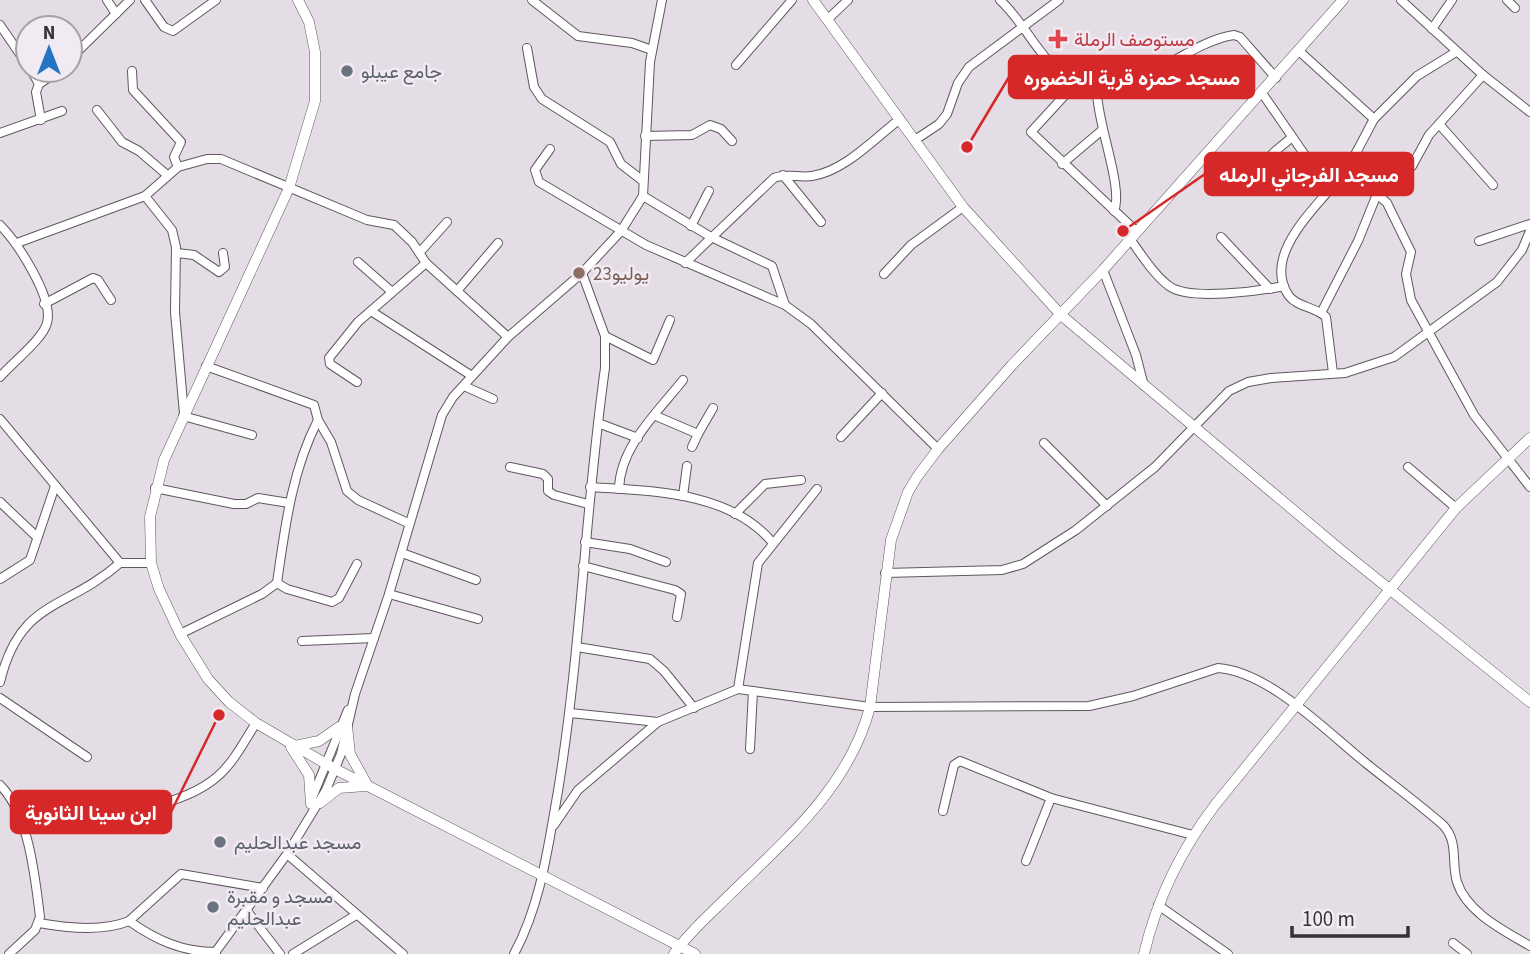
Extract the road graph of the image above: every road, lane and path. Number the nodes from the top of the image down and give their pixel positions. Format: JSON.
{"nodes":[{"id":1,"x":107,"y":0,"type":"edge"},
{"id":2,"x":130,"y":0,"type":"edge"},
{"id":3,"x":145,"y":0,"type":"edge"},
{"id":4,"x":216,"y":0,"type":"edge"},
{"id":5,"x":298,"y":0,"type":"edge"},
{"id":6,"x":532,"y":0,"type":"edge"},
{"id":7,"x":662,"y":0,"type":"edge"},
{"id":8,"x":792,"y":0,"type":"edge"},
{"id":9,"x":813,"y":0,"type":"edge"},
{"id":10,"x":848,"y":0,"type":"edge"},
{"id":11,"x":1000,"y":0,"type":"edge"},
{"id":12,"x":1059,"y":0,"type":"edge"},
{"id":13,"x":1343,"y":0,"type":"edge"},
{"id":14,"x":1401,"y":0,"type":"edge"},
{"id":15,"x":1452,"y":0,"type":"edge"},
{"id":16,"x":1507,"y":0,"type":"edge"},
{"id":17,"x":1515,"y":8,"type":"dead end"},
{"id":18,"x":116,"y":14,"type":"junction"},
{"id":19,"x":828,"y":19,"type":"junction"},
{"id":20,"x":0,"y":25,"type":"edge"},
{"id":21,"x":1022,"y":27,"type":"junction"},
{"id":22,"x":1432,"y":29,"type":"junction"},
{"id":23,"x":84,"y":45,"type":"edge"},
{"id":24,"x":14,"y":46,"type":"edge"},
{"id":25,"x":527,"y":48,"type":"dead end"},
{"id":26,"x":652,"y":50,"type":"junction"},
{"id":27,"x":1299,"y":51,"type":"junction"},
{"id":28,"x":1456,"y":52,"type":"junction"},
{"id":29,"x":736,"y":65,"type":"dead end"},
{"id":30,"x":132,"y":71,"type":"dead end"},
{"id":31,"x":1483,"y":75,"type":"junction"},
{"id":32,"x":1276,"y":78,"type":"junction"},
{"id":33,"x":39,"y":84,"type":"edge"},
{"id":34,"x":1074,"y":84,"type":"junction"},
{"id":35,"x":1097,"y":92,"type":"junction"},
{"id":36,"x":1262,"y":93,"type":"junction"},
{"id":37,"x":97,"y":110,"type":"dead end"},
{"id":38,"x":62,"y":111,"type":"dead end"},
{"id":39,"x":1530,"y":112,"type":"edge"},
{"id":40,"x":900,"y":119,"type":"junction"},
{"id":41,"x":41,"y":120,"type":"junction"},
{"id":42,"x":1374,"y":120,"type":"junction"},
{"id":43,"x":1439,"y":124,"type":"junction"},
{"id":44,"x":1101,"y":131,"type":"junction"},
{"id":45,"x":0,"y":133,"type":"edge"},
{"id":46,"x":645,"y":136,"type":"junction"},
{"id":47,"x":1291,"y":138,"type":"junction"},
{"id":48,"x":915,"y":139,"type":"junction"},
{"id":49,"x":732,"y":141,"type":"dead end"},
{"id":50,"x":550,"y":149,"type":"dead end"},
{"id":51,"x":1062,"y":164,"type":"junction"},
{"id":52,"x":178,"y":167,"type":"junction"},
{"id":53,"x":1343,"y":173,"type":"junction"},
{"id":54,"x":166,"y":174,"type":"junction"},
{"id":55,"x":783,"y":175,"type":"junction"},
{"id":56,"x":643,"y":181,"type":"junction"},
{"id":57,"x":1493,"y":185,"type":"dead end"},
{"id":58,"x":289,"y":188,"type":"junction"},
{"id":59,"x":1264,"y":189,"type":"dead end"},
{"id":60,"x":709,"y":191,"type":"dead end"},
{"id":61,"x":1377,"y":194,"type":"junction"},
{"id":62,"x":145,"y":196,"type":"junction"},
{"id":63,"x":643,"y":196,"type":"junction"},
{"id":64,"x":963,"y":207,"type":"junction"},
{"id":65,"x":1114,"y":211,"type":"junction"},
{"id":66,"x":447,"y":222,"type":"dead end"},
{"id":67,"x":821,"y":222,"type":"dead end"},
{"id":68,"x":1530,"y":224,"type":"edge"},
{"id":69,"x":0,"y":225,"type":"edge"},
{"id":70,"x":691,"y":226,"type":"junction"},
{"id":71,"x":621,"y":231,"type":"junction"},
{"id":72,"x":1530,"y":231,"type":"edge"},
{"id":73,"x":1133,"y":235,"type":"junction"},
{"id":74,"x":711,"y":237,"type":"junction"},
{"id":75,"x":1221,"y":237,"type":"dead end"},
{"id":76,"x":1479,"y":242,"type":"dead end"},
{"id":77,"x":17,"y":243,"type":"junction"},
{"id":78,"x":498,"y":243,"type":"dead end"},
{"id":79,"x":420,"y":252,"type":"junction"},
{"id":80,"x":177,"y":253,"type":"junction"},
{"id":81,"x":223,"y":253,"type":"dead end"},
{"id":82,"x":358,"y":262,"type":"dead end"},
{"id":83,"x":426,"y":263,"type":"junction"},
{"id":84,"x":685,"y":263,"type":"junction"},
{"id":85,"x":1103,"y":270,"type":"junction"},
{"id":86,"x":582,"y":273,"type":"junction"},
{"id":87,"x":884,"y":274,"type":"dead end"},
{"id":88,"x":1284,"y":286,"type":"junction"},
{"id":89,"x":1270,"y":289,"type":"junction"},
{"id":90,"x":457,"y":291,"type":"junction"},
{"id":91,"x":392,"y":292,"type":"junction"},
{"id":92,"x":110,"y":300,"type":"dead end"},
{"id":93,"x":44,"y":304,"type":"junction"},
{"id":94,"x":785,"y":304,"type":"junction"},
{"id":95,"x":371,"y":311,"type":"junction"},
{"id":96,"x":1321,"y":313,"type":"junction"},
{"id":97,"x":1061,"y":315,"type":"junction"},
{"id":98,"x":670,"y":320,"type":"dead end"},
{"id":99,"x":1429,"y":333,"type":"junction"},
{"id":100,"x":605,"y":336,"type":"junction"},
{"id":101,"x":508,"y":337,"type":"junction"},
{"id":102,"x":206,"y":366,"type":"junction"},
{"id":103,"x":1333,"y":373,"type":"junction"},
{"id":104,"x":472,"y":376,"type":"junction"},
{"id":105,"x":0,"y":377,"type":"edge"},
{"id":106,"x":683,"y":380,"type":"dead end"},
{"id":107,"x":357,"y":382,"type":"dead end"},
{"id":108,"x":464,"y":386,"type":"junction"},
{"id":109,"x":1144,"y":386,"type":"junction"},
{"id":110,"x":882,"y":393,"type":"junction"},
{"id":111,"x":493,"y":399,"type":"dead end"},
{"id":112,"x":713,"y":408,"type":"dead end"},
{"id":113,"x":183,"y":415,"type":"junction"},
{"id":114,"x":656,"y":416,"type":"junction"},
{"id":115,"x":0,"y":419,"type":"edge"},
{"id":116,"x":318,"y":420,"type":"junction"},
{"id":117,"x":597,"y":423,"type":"junction"},
{"id":118,"x":1193,"y":428,"type":"junction"},
{"id":119,"x":252,"y":435,"type":"dead end"},
{"id":120,"x":698,"y":435,"type":"junction"},
{"id":121,"x":841,"y":437,"type":"dead end"},
{"id":122,"x":638,"y":438,"type":"junction"},
{"id":123,"x":1530,"y":438,"type":"edge"},
{"id":124,"x":1044,"y":443,"type":"dead end"},
{"id":125,"x":692,"y":447,"type":"dead end"},
{"id":126,"x":938,"y":449,"type":"junction"},
{"id":127,"x":1507,"y":459,"type":"junction"},
{"id":128,"x":687,"y":466,"type":"dead end"},
{"id":129,"x":510,"y":467,"type":"dead end"},
{"id":130,"x":1408,"y":467,"type":"dead end"},
{"id":131,"x":802,"y":480,"type":"dead end"},
{"id":132,"x":55,"y":486,"type":"junction"},
{"id":133,"x":590,"y":487,"type":"junction"},
{"id":134,"x":1530,"y":487,"type":"edge"},
{"id":135,"x":155,"y":488,"type":"junction"},
{"id":136,"x":619,"y":489,"type":"junction"},
{"id":137,"x":817,"y":489,"type":"dead end"},
{"id":138,"x":683,"y":496,"type":"junction"},
{"id":139,"x":0,"y":502,"type":"edge"},
{"id":140,"x":289,"y":503,"type":"junction"},
{"id":141,"x":589,"y":504,"type":"junction"},
{"id":142,"x":1107,"y":506,"type":"junction"},
{"id":143,"x":1456,"y":508,"type":"junction"},
{"id":144,"x":736,"y":514,"type":"junction"},
{"id":145,"x":408,"y":523,"type":"junction"},
{"id":146,"x":37,"y":537,"type":"junction"},
{"id":147,"x":585,"y":542,"type":"junction"},
{"id":148,"x":772,"y":542,"type":"junction"},
{"id":149,"x":402,"y":553,"type":"junction"},
{"id":150,"x":666,"y":562,"type":"dead end"},
{"id":151,"x":120,"y":563,"type":"junction"},
{"id":152,"x":151,"y":563,"type":"junction"},
{"id":153,"x":356,"y":564,"type":"dead end"},
{"id":154,"x":583,"y":566,"type":"junction"},
{"id":155,"x":886,"y":573,"type":"junction"},
{"id":156,"x":0,"y":579,"type":"edge"},
{"id":157,"x":476,"y":580,"type":"dead end"},
{"id":158,"x":277,"y":583,"type":"junction"},
{"id":159,"x":1391,"y":591,"type":"junction"},
{"id":160,"x":389,"y":594,"type":"junction"},
{"id":161,"x":677,"y":617,"type":"dead end"},
{"id":162,"x":478,"y":619,"type":"dead end"},
{"id":163,"x":180,"y":634,"type":"junction"},
{"id":164,"x":374,"y":639,"type":"junction"},
{"id":165,"x":302,"y":641,"type":"dead end"},
{"id":166,"x":577,"y":647,"type":"junction"},
{"id":167,"x":0,"y":682,"type":"edge"},
{"id":168,"x":738,"y":689,"type":"junction"},
{"id":169,"x":752,"y":691,"type":"junction"},
{"id":170,"x":0,"y":698,"type":"edge"},
{"id":171,"x":1530,"y":702,"type":"edge"},
{"id":172,"x":1295,"y":705,"type":"junction"},
{"id":173,"x":870,"y":707,"type":"junction"},
{"id":174,"x":694,"y":708,"type":"junction"},
{"id":175,"x":570,"y":713,"type":"junction"},
{"id":176,"x":657,"y":722,"type":"junction"},
{"id":177,"x":256,"y":723,"type":"junction"},
{"id":178,"x":343,"y":727,"type":"junction"},
{"id":179,"x":284,"y":739,"type":"junction"},
{"id":180,"x":295,"y":746,"type":"junction"},
{"id":181,"x":750,"y":748,"type":"dead end"},
{"id":182,"x":87,"y":757,"type":"dead end"},
{"id":183,"x":330,"y":766,"type":"junction"},
{"id":184,"x":0,"y":785,"type":"edge"},
{"id":185,"x":368,"y":785,"type":"junction"},
{"id":186,"x":1051,"y":798,"type":"junction"},
{"id":187,"x":315,"y":804,"type":"junction"},
{"id":188,"x":943,"y":811,"type":"dead end"},
{"id":189,"x":22,"y":825,"type":"junction"},
{"id":190,"x":551,"y":828,"type":"junction"},
{"id":191,"x":1193,"y":835,"type":"junction"},
{"id":192,"x":287,"y":854,"type":"junction"},
{"id":193,"x":1026,"y":861,"type":"dead end"},
{"id":194,"x":543,"y":876,"type":"junction"},
{"id":195,"x":263,"y":888,"type":"junction"},
{"id":196,"x":1158,"y":905,"type":"junction"},
{"id":197,"x":247,"y":911,"type":"junction"},
{"id":198,"x":356,"y":915,"type":"junction"},
{"id":199,"x":129,"y":921,"type":"junction"},
{"id":200,"x":39,"y":923,"type":"junction"},
{"id":201,"x":1453,"y":943,"type":"dead end"},
{"id":202,"x":1530,"y":946,"type":"edge"},
{"id":203,"x":677,"y":949,"type":"edge"},
{"id":204,"x":215,"y":953,"type":"edge"},
{"id":205,"x":9,"y":954,"type":"edge"},
{"id":206,"x":280,"y":954,"type":"edge"},
{"id":207,"x":293,"y":954,"type":"edge"},
{"id":208,"x":403,"y":954,"type":"edge"},
{"id":209,"x":514,"y":954,"type":"edge"},
{"id":210,"x":695,"y":954,"type":"edge"},
{"id":211,"x":1144,"y":954,"type":"edge"},
{"id":212,"x":1228,"y":954,"type":"edge"},
{"id":213,"x":1467,"y":954,"type":"edge"}],
"edges":[{"from":1,"to":18,"type":"street"},
{"from":2,"to":18,"type":"street"},
{"from":3,"to":4,"type":"street"},
{"from":5,"to":58,"type":"street"},
{"from":6,"to":26,"type":"street"},
{"from":7,"to":26,"type":"street"},
{"from":8,"to":29,"type":"street"},
{"from":9,"to":19,"type":"street"},
{"from":10,"to":19,"type":"street"},
{"from":11,"to":21,"type":"street"},
{"from":12,"to":21,"type":"street"},
{"from":13,"to":27,"type":"street"},
{"from":14,"to":22,"type":"street"},
{"from":15,"to":22,"type":"street"},
{"from":16,"to":17,"type":"street"},
{"from":18,"to":23,"type":"street"},
{"from":19,"to":40,"type":"street"},
{"from":20,"to":24,"type":"street"},
{"from":21,"to":34,"type":"street"},
{"from":21,"to":48,"type":"street"},
{"from":22,"to":28,"type":"street"},
{"from":25,"to":56,"type":"street"},
{"from":26,"to":46,"type":"street"},
{"from":27,"to":32,"type":"street"},
{"from":27,"to":42,"type":"street"},
{"from":28,"to":31,"type":"street"},
{"from":28,"to":42,"type":"street"},
{"from":30,"to":52,"type":"street"},
{"from":31,"to":39,"type":"street"},
{"from":31,"to":43,"type":"street"},
{"from":32,"to":35,"type":"street"},
{"from":32,"to":36,"type":"street"},
{"from":33,"to":41,"type":"street"},
{"from":34,"to":35,"type":"street"},
{"from":34,"to":51,"type":"street"},
{"from":35,"to":44,"type":"street"},
{"from":36,"to":47,"type":"street"},
{"from":36,"to":73,"type":"street"},
{"from":37,"to":54,"type":"street"},
{"from":38,"to":41,"type":"street"},
{"from":40,"to":48,"type":"street"},
{"from":40,"to":55,"type":"street"},
{"from":41,"to":45,"type":"street"},
{"from":42,"to":53,"type":"street"},
{"from":43,"to":57,"type":"street"},
{"from":43,"to":61,"type":"street"},
{"from":44,"to":51,"type":"street"},
{"from":44,"to":65,"type":"street"},
{"from":46,"to":49,"type":"street"},
{"from":46,"to":56,"type":"street"},
{"from":47,"to":53,"type":"street"},
{"from":47,"to":59,"type":"street"},
{"from":48,"to":64,"type":"street"},
{"from":50,"to":71,"type":"street"},
{"from":51,"to":65,"type":"street"},
{"from":52,"to":54,"type":"street"},
{"from":52,"to":58,"type":"street"},
{"from":53,"to":61,"type":"street"},
{"from":53,"to":88,"type":"street"},
{"from":54,"to":62,"type":"street"},
{"from":55,"to":67,"type":"street"},
{"from":55,"to":74,"type":"street"},
{"from":56,"to":63,"type":"street"},
{"from":58,"to":79,"type":"street"},
{"from":58,"to":102,"type":"street"},
{"from":60,"to":70,"type":"street"},
{"from":61,"to":96,"type":"street"},
{"from":61,"to":99,"type":"street"},
{"from":62,"to":77,"type":"street"},
{"from":62,"to":80,"type":"street"},
{"from":63,"to":70,"type":"street"},
{"from":63,"to":71,"type":"street"},
{"from":64,"to":87,"type":"street"},
{"from":64,"to":97,"type":"street"},
{"from":65,"to":73,"type":"street"},
{"from":66,"to":79,"type":"street"},
{"from":68,"to":76,"type":"street"},
{"from":69,"to":77,"type":"street"},
{"from":70,"to":74,"type":"street"},
{"from":71,"to":84,"type":"street"},
{"from":71,"to":86,"type":"street"},
{"from":72,"to":99,"type":"street"},
{"from":73,"to":85,"type":"street"},
{"from":73,"to":89,"type":"street"},
{"from":74,"to":84,"type":"street"},
{"from":74,"to":94,"type":"street"},
{"from":75,"to":89,"type":"street"},
{"from":77,"to":93,"type":"street"},
{"from":78,"to":90,"type":"street"},
{"from":79,"to":83,"type":"street"},
{"from":80,"to":81,"type":"street"},
{"from":80,"to":113,"type":"street"},
{"from":82,"to":91,"type":"street"},
{"from":83,"to":90,"type":"street"},
{"from":83,"to":91,"type":"street"},
{"from":84,"to":94,"type":"street"},
{"from":85,"to":97,"type":"street"},
{"from":85,"to":109,"type":"street"},
{"from":86,"to":100,"type":"street"},
{"from":86,"to":101,"type":"street"},
{"from":88,"to":89,"type":"street"},
{"from":88,"to":96,"type":"street"},
{"from":90,"to":101,"type":"street"},
{"from":91,"to":95,"type":"street"},
{"from":92,"to":93,"type":"street"},
{"from":93,"to":105,"type":"street"},
{"from":94,"to":110,"type":"street"},
{"from":95,"to":104,"type":"street"},
{"from":95,"to":107,"type":"street"},
{"from":96,"to":103,"type":"street"},
{"from":97,"to":109,"type":"street"},
{"from":97,"to":126,"type":"street"},
{"from":98,"to":100,"type":"street"},
{"from":99,"to":103,"type":"street"},
{"from":99,"to":127,"type":"street"},
{"from":100,"to":117,"type":"street"},
{"from":101,"to":104,"type":"street"},
{"from":102,"to":113,"type":"street"},
{"from":102,"to":116,"type":"street"},
{"from":103,"to":118,"type":"street"},
{"from":104,"to":108,"type":"street"},
{"from":106,"to":114,"type":"street"},
{"from":108,"to":111,"type":"street"},
{"from":108,"to":145,"type":"street"},
{"from":109,"to":118,"type":"street"},
{"from":110,"to":121,"type":"street"},
{"from":110,"to":126,"type":"street"},
{"from":112,"to":120,"type":"street"},
{"from":113,"to":119,"type":"street"},
{"from":113,"to":135,"type":"street"},
{"from":114,"to":120,"type":"street"},
{"from":114,"to":122,"type":"street"},
{"from":115,"to":132,"type":"street"},
{"from":116,"to":140,"type":"street"},
{"from":116,"to":145,"type":"street"},
{"from":117,"to":122,"type":"street"},
{"from":117,"to":133,"type":"street"},
{"from":118,"to":142,"type":"street"},
{"from":118,"to":159,"type":"street"},
{"from":120,"to":125,"type":"street"},
{"from":122,"to":136,"type":"street"},
{"from":123,"to":127,"type":"street"},
{"from":124,"to":142,"type":"street"},
{"from":126,"to":155,"type":"street"},
{"from":127,"to":134,"type":"street"},
{"from":127,"to":143,"type":"street"},
{"from":128,"to":138,"type":"street"},
{"from":129,"to":141,"type":"street"},
{"from":130,"to":143,"type":"street"},
{"from":131,"to":144,"type":"street"},
{"from":132,"to":146,"type":"street"},
{"from":132,"to":151,"type":"street"},
{"from":133,"to":136,"type":"street"},
{"from":133,"to":141,"type":"street"},
{"from":135,"to":140,"type":"street"},
{"from":135,"to":152,"type":"street"},
{"from":136,"to":138,"type":"street"},
{"from":137,"to":148,"type":"street"},
{"from":138,"to":144,"type":"street"},
{"from":139,"to":146,"type":"street"},
{"from":140,"to":158,"type":"street"},
{"from":141,"to":147,"type":"street"},
{"from":142,"to":155,"type":"street"},
{"from":143,"to":159,"type":"street"},
{"from":144,"to":148,"type":"street"},
{"from":145,"to":149,"type":"street"},
{"from":146,"to":156,"type":"street"},
{"from":147,"to":150,"type":"street"},
{"from":147,"to":154,"type":"street"},
{"from":148,"to":168,"type":"street"},
{"from":149,"to":157,"type":"street"},
{"from":149,"to":160,"type":"street"},
{"from":151,"to":152,"type":"street"},
{"from":151,"to":167,"type":"street"},
{"from":152,"to":163,"type":"street"},
{"from":153,"to":158,"type":"street"},
{"from":154,"to":161,"type":"street"},
{"from":154,"to":166,"type":"street"},
{"from":155,"to":173,"type":"street"},
{"from":158,"to":163,"type":"street"},
{"from":159,"to":171,"type":"street"},
{"from":159,"to":172,"type":"street"},
{"from":160,"to":162,"type":"street"},
{"from":160,"to":164,"type":"street"},
{"from":163,"to":177,"type":"street"},
{"from":164,"to":165,"type":"street"},
{"from":164,"to":178,"type":"street"},
{"from":166,"to":174,"type":"street"},
{"from":166,"to":175,"type":"street"},
{"from":168,"to":169,"type":"street"},
{"from":168,"to":174,"type":"street"},
{"from":169,"to":173,"type":"street"},
{"from":169,"to":181,"type":"street"},
{"from":170,"to":182,"type":"street"},
{"from":172,"to":173,"type":"street"},
{"from":172,"to":191,"type":"street"},
{"from":172,"to":202,"type":"street"},
{"from":173,"to":203,"type":"street"},
{"from":174,"to":176,"type":"street"},
{"from":175,"to":176,"type":"street"},
{"from":175,"to":190,"type":"street"},
{"from":176,"to":190,"type":"street"},
{"from":177,"to":179,"type":"street"},
{"from":177,"to":189,"type":"street"},
{"from":178,"to":180,"type":"street"},
{"from":178,"to":183,"type":"street"},
{"from":178,"to":185,"type":"street"},
{"from":179,"to":180,"type":"street"},
{"from":179,"to":187,"type":"street"},
{"from":180,"to":183,"type":"street"},
{"from":183,"to":185,"type":"street"},
{"from":183,"to":187,"type":"street"},
{"from":184,"to":189,"type":"street"},
{"from":185,"to":187,"type":"street"},
{"from":185,"to":194,"type":"street"},
{"from":186,"to":188,"type":"street"},
{"from":186,"to":191,"type":"street"},
{"from":186,"to":193,"type":"street"},
{"from":187,"to":192,"type":"street"},
{"from":189,"to":200,"type":"street"},
{"from":190,"to":194,"type":"street"},
{"from":191,"to":196,"type":"street"},
{"from":192,"to":195,"type":"street"},
{"from":192,"to":198,"type":"street"},
{"from":194,"to":203,"type":"street"},
{"from":194,"to":209,"type":"street"},
{"from":195,"to":197,"type":"street"},
{"from":195,"to":199,"type":"street"},
{"from":196,"to":211,"type":"street"},
{"from":196,"to":212,"type":"street"},
{"from":197,"to":204,"type":"street"},
{"from":197,"to":206,"type":"street"},
{"from":198,"to":207,"type":"street"},
{"from":198,"to":208,"type":"street"},
{"from":199,"to":200,"type":"street"},
{"from":199,"to":204,"type":"street"},
{"from":200,"to":205,"type":"street"},
{"from":201,"to":213,"type":"street"},
{"from":203,"to":210,"type":"street"}]}
